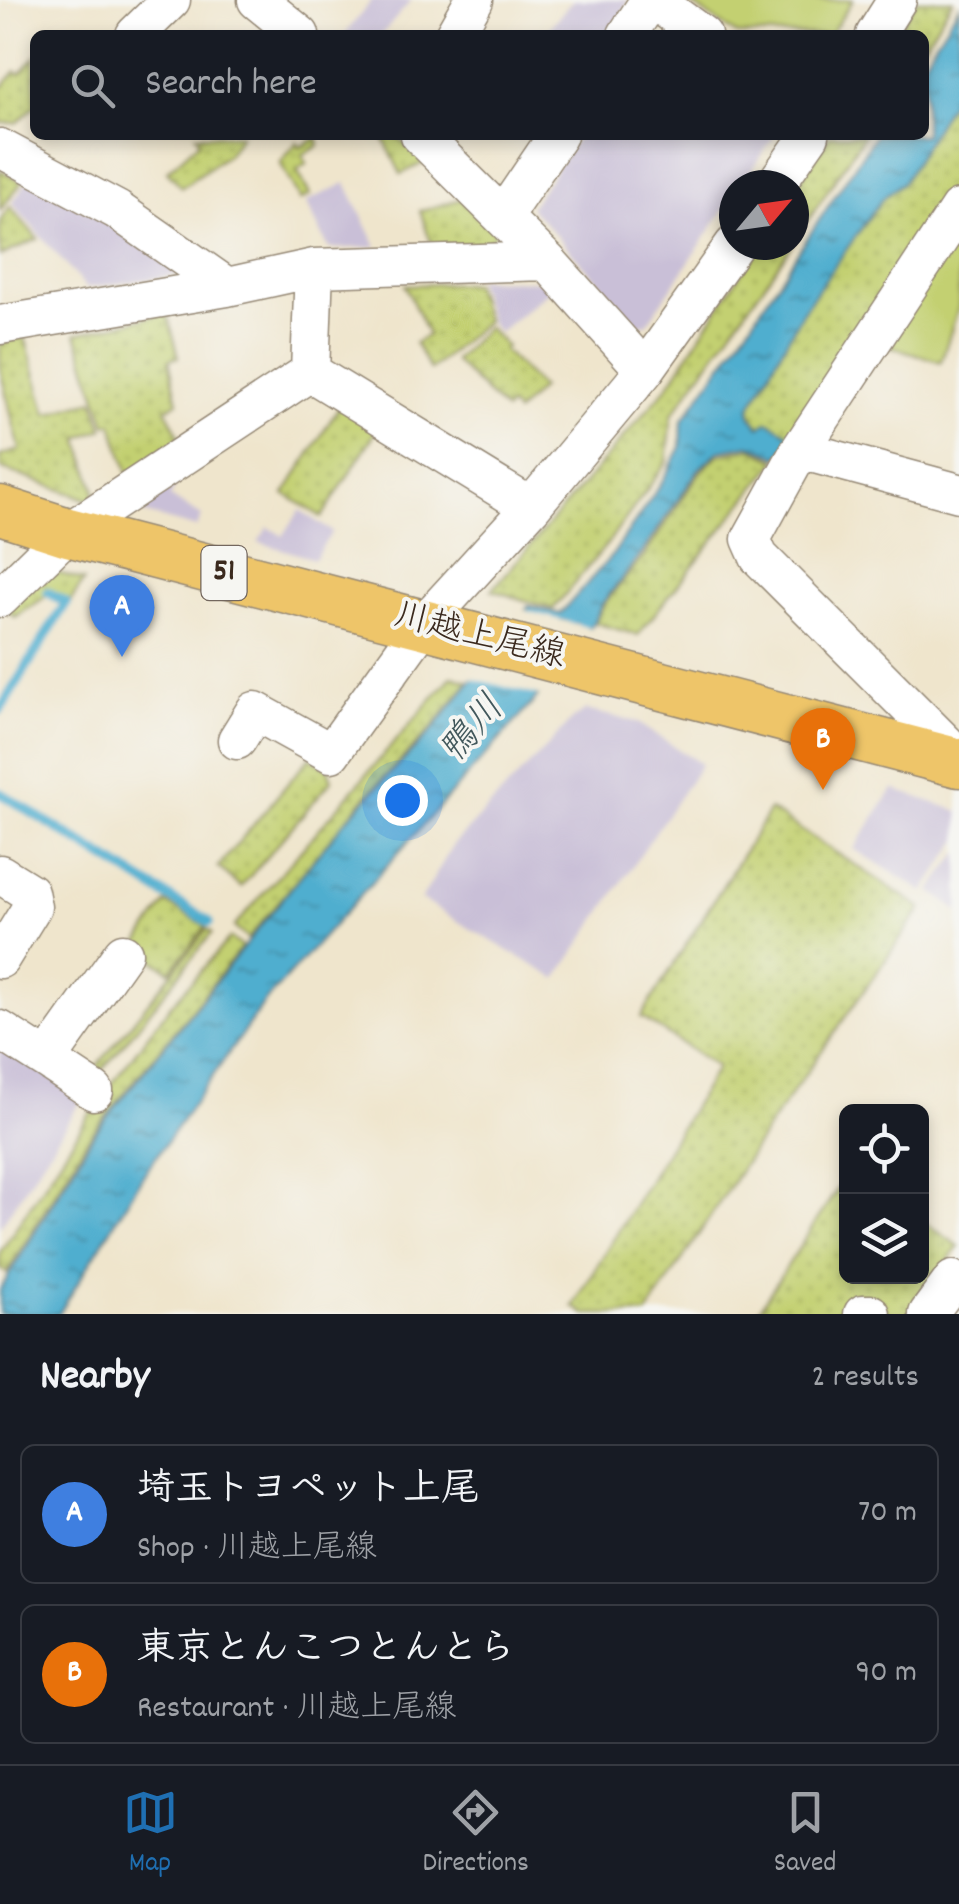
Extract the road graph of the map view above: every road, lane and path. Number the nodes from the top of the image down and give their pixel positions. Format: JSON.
{"nodes":[{"id":1,"x":171,"y":0,"type":"edge"},
{"id":2,"x":474,"y":0,"type":"edge"},
{"id":3,"x":652,"y":0,"type":"edge"},
{"id":4,"x":897,"y":0,"type":"edge"},
{"id":5,"x":263,"y":2,"type":"edge"},
{"id":6,"x":140,"y":30,"type":"edge"},
{"id":7,"x":294,"y":30,"type":"edge"},
{"id":8,"x":457,"y":30,"type":"edge"},
{"id":9,"x":630,"y":30,"type":"edge"},
{"id":10,"x":695,"y":30,"type":"edge"},
{"id":11,"x":878,"y":30,"type":"edge"},
{"id":12,"x":425,"y":140,"type":"edge"},
{"id":13,"x":555,"y":140,"type":"edge"},
{"id":14,"x":806,"y":140,"type":"edge"},
{"id":15,"x":16,"y":146,"type":"edge"},
{"id":16,"x":786,"y":170,"type":"edge"},
{"id":17,"x":502,"y":216,"type":"junction"},
{"id":18,"x":957,"y":218,"type":"edge"},
{"id":19,"x":723,"y":260,"type":"edge"},
{"id":20,"x":547,"y":261,"type":"junction"},
{"id":21,"x":314,"y":268,"type":"junction"},
{"id":22,"x":227,"y":287,"type":"junction"},
{"id":23,"x":0,"y":325,"type":"edge"},
{"id":24,"x":645,"y":370,"type":"junction"},
{"id":25,"x":310,"y":372,"type":"junction"},
{"id":26,"x":800,"y":450,"type":"junction"},
{"id":27,"x":959,"y":493,"type":"edge"},
{"id":28,"x":531,"y":506,"type":"junction"},
{"id":29,"x":0,"y":510,"type":"edge"},
{"id":30,"x":68,"y":532,"type":"junction"},
{"id":31,"x":0,"y":598,"type":"edge"},
{"id":32,"x":436,"y":629,"type":"junction"},
{"id":33,"x":237,"y":740,"type":"dead end"},
{"id":34,"x":959,"y":760,"type":"edge"},
{"id":35,"x":0,"y":874,"type":"edge"},
{"id":36,"x":123,"y":953,"type":"dead end"},
{"id":37,"x":0,"y":959,"type":"edge"},
{"id":38,"x":0,"y":1030,"type":"edge"},
{"id":39,"x":46,"y":1060,"type":"junction"},
{"id":40,"x":94,"y":1090,"type":"dead end"},
{"id":41,"x":959,"y":1285,"type":"edge"},
{"id":42,"x":863,"y":1314,"type":"edge"},
{"id":43,"x":871,"y":1314,"type":"edge"},
{"id":44,"x":928,"y":1314,"type":"edge"}],
"edges":[{"from":1,"to":6,"type":"street"},
{"from":2,"to":8,"type":"street"},
{"from":3,"to":9,"type":"street"},
{"from":3,"to":10,"type":"street"},
{"from":4,"to":11,"type":"street"},
{"from":5,"to":7,"type":"street"},
{"from":12,"to":17,"type":"street"},
{"from":13,"to":17,"type":"street"},
{"from":14,"to":16,"type":"street"},
{"from":15,"to":22,"type":"street"},
{"from":17,"to":20,"type":"street"},
{"from":18,"to":26,"type":"street"},
{"from":19,"to":24,"type":"street"},
{"from":20,"to":21,"type":"street"},
{"from":20,"to":24,"type":"street"},
{"from":21,"to":22,"type":"street"},
{"from":21,"to":25,"type":"street"},
{"from":22,"to":23,"type":"street"},
{"from":24,"to":28,"type":"street"},
{"from":25,"to":28,"type":"street"},
{"from":25,"to":30,"type":"street"},
{"from":26,"to":27,"type":"street"},
{"from":26,"to":34,"type":"street"},
{"from":28,"to":32,"type":"street"},
{"from":29,"to":30,"type":"main road","name":"川越上尾線","number":"51"},
{"from":30,"to":31,"type":"street"},
{"from":30,"to":32,"type":"main road","name":"川越上尾線","number":"51"},
{"from":32,"to":33,"type":"street"},
{"from":32,"to":34,"type":"main road","name":"川越上尾線","number":"51"},
{"from":35,"to":37,"type":"street"},
{"from":36,"to":39,"type":"street"},
{"from":38,"to":39,"type":"street"},
{"from":39,"to":40,"type":"street"},
{"from":41,"to":44,"type":"street"},
{"from":42,"to":43,"type":"street"}]}
